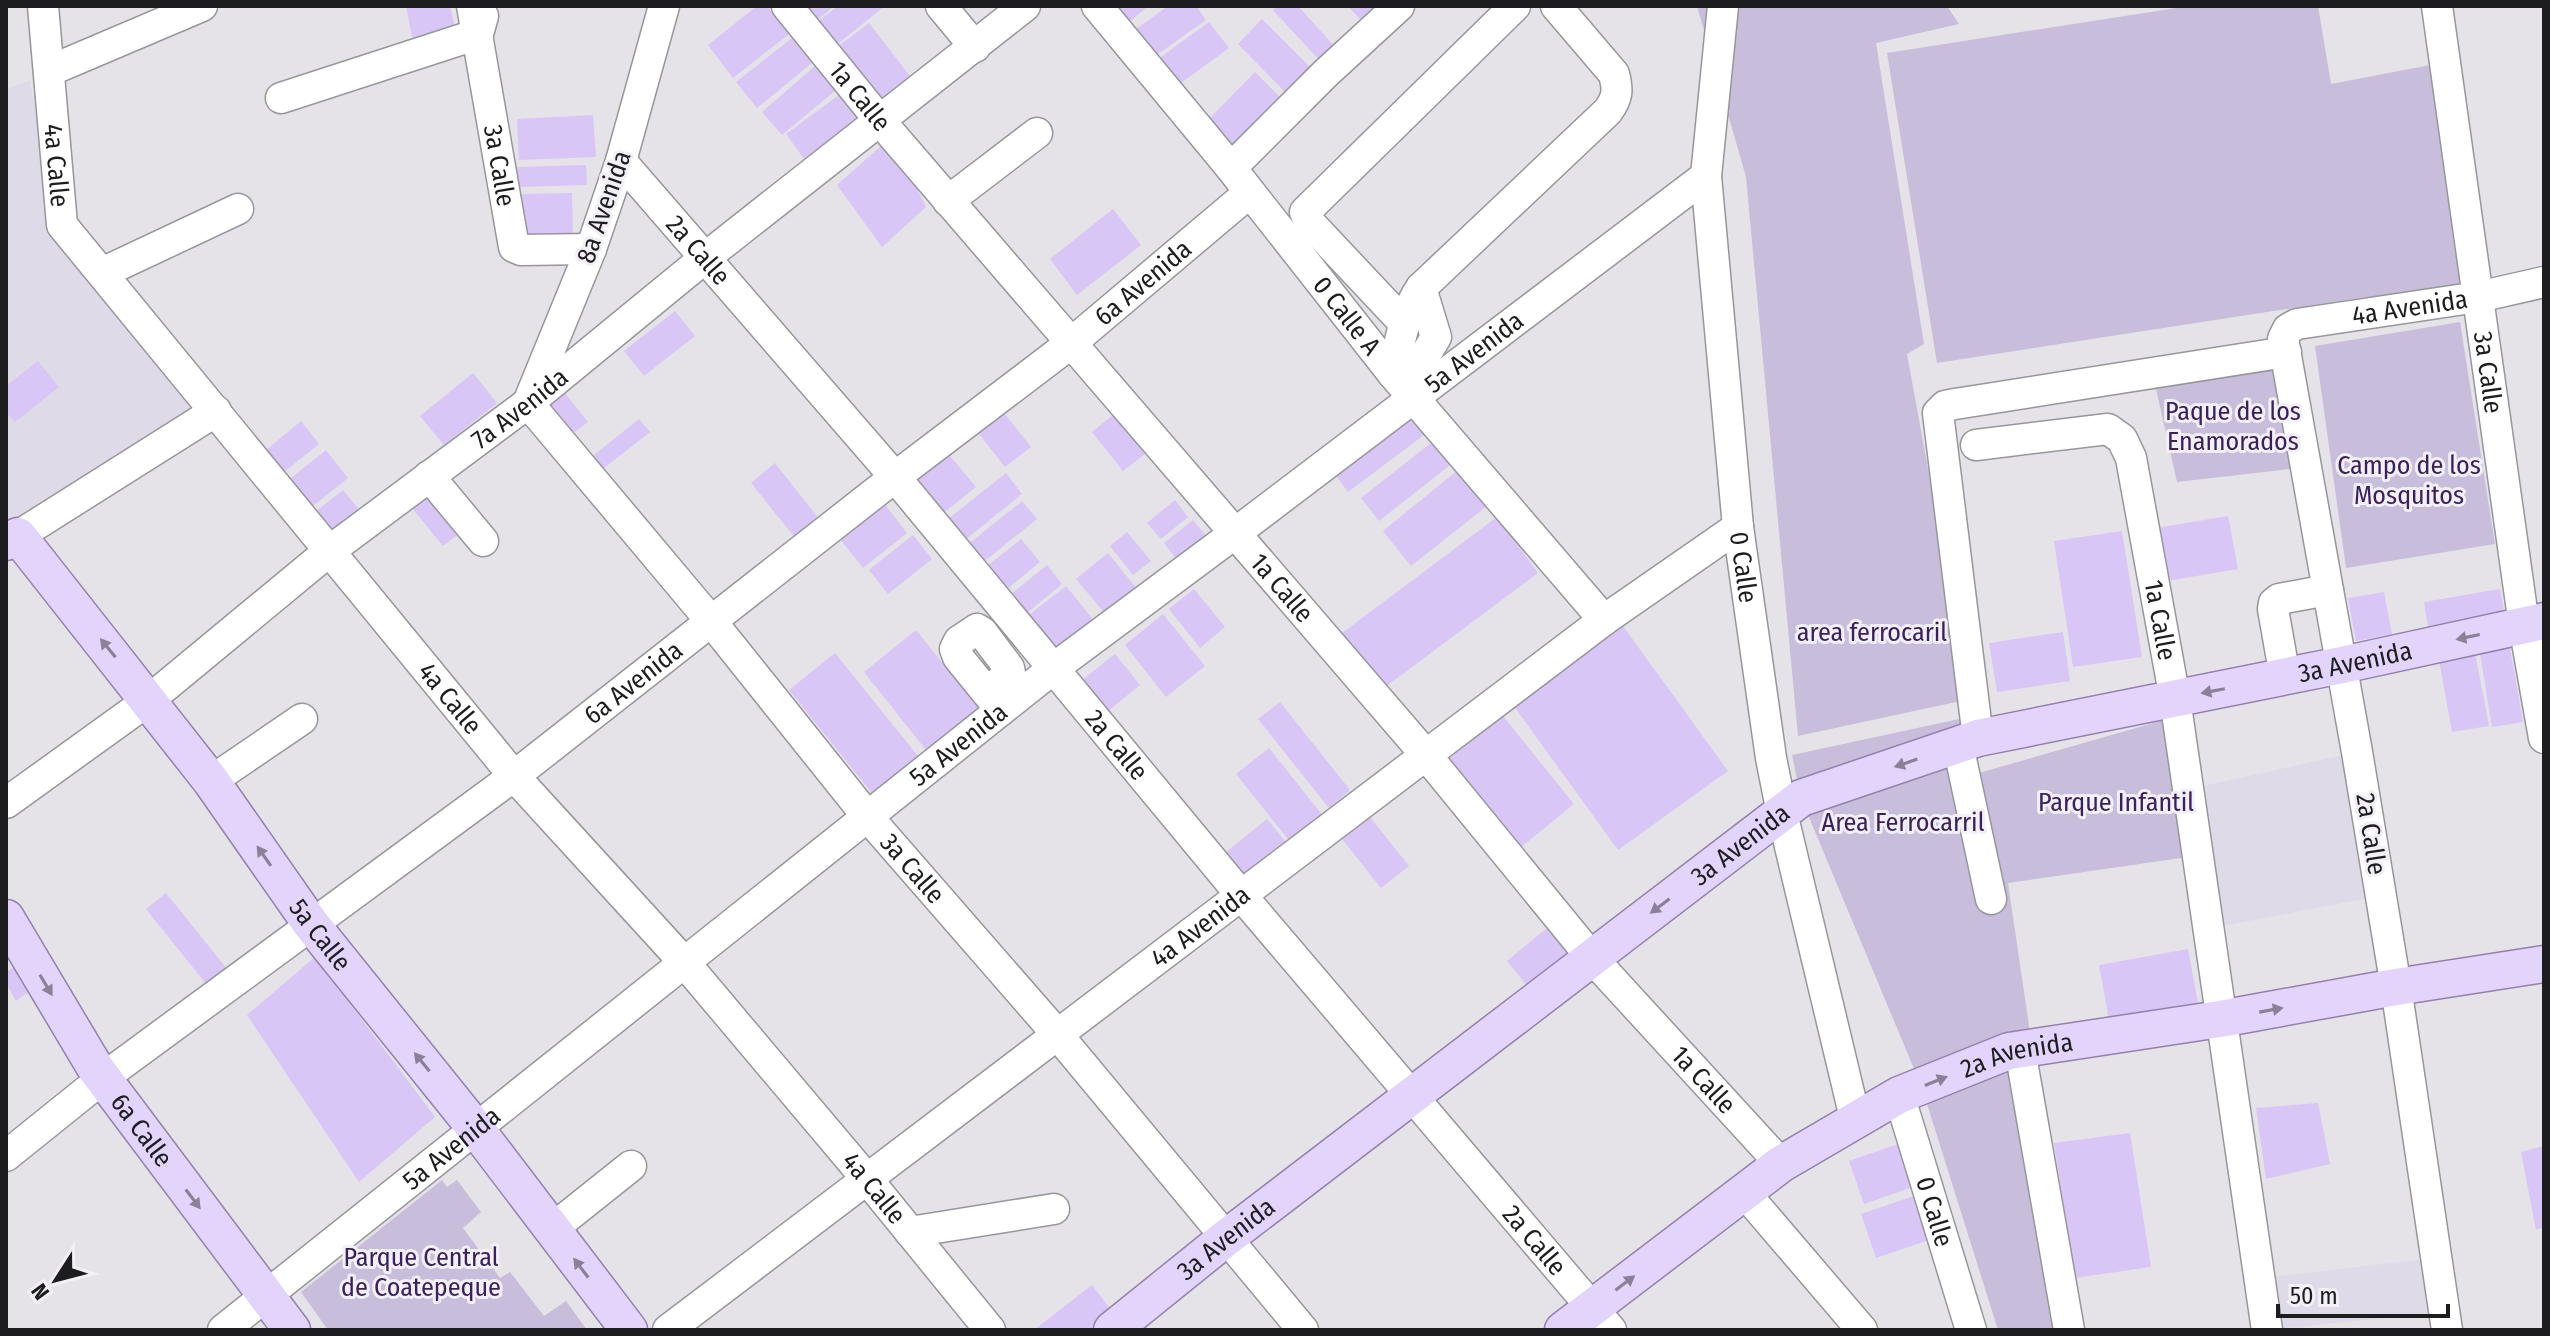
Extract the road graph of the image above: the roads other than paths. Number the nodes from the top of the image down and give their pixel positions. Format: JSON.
{"nodes":[{"id":1,"x":43,"y":6,"type":"edge"},
{"id":2,"x":202,"y":6,"type":"edge"},
{"id":3,"x":664,"y":6,"type":"edge"},
{"id":4,"x":787,"y":6,"type":"edge"},
{"id":5,"x":941,"y":6,"type":"edge"},
{"id":6,"x":1025,"y":6,"type":"edge"},
{"id":7,"x":1097,"y":6,"type":"edge"},
{"id":8,"x":1399,"y":6,"type":"edge"},
{"id":9,"x":1515,"y":6,"type":"edge"},
{"id":10,"x":1556,"y":6,"type":"edge"},
{"id":11,"x":1723,"y":6,"type":"edge"},
{"id":12,"x":2437,"y":6,"type":"edge"},
{"id":13,"x":479,"y":15,"type":"edge"},
{"id":14,"x":975,"y":47,"type":"junction"},
{"id":15,"x":49,"y":71,"type":"junction"},
{"id":16,"x":281,"y":98,"type":"dead end"},
{"id":17,"x":881,"y":122,"type":"junction"},
{"id":18,"x":1037,"y":133,"type":"dead end"},
{"id":19,"x":621,"y":161,"type":"junction"},
{"id":20,"x":1231,"y":168,"type":"junction"},
{"id":21,"x":1706,"y":176,"type":"junction"},
{"id":22,"x":1249,"y":193,"type":"junction"},
{"id":23,"x":948,"y":201,"type":"junction"},
{"id":24,"x":238,"y":209,"type":"dead end"},
{"id":25,"x":591,"y":249,"type":"junction"},
{"id":26,"x":706,"y":257,"type":"junction"},
{"id":27,"x":102,"y":273,"type":"junction"},
{"id":28,"x":2544,"y":282,"type":"edge"},
{"id":29,"x":1421,"y":288,"type":"junction"},
{"id":30,"x":2478,"y":297,"type":"junction"},
{"id":31,"x":1404,"y":323,"type":"junction"},
{"id":32,"x":1070,"y":344,"type":"junction"},
{"id":33,"x":2285,"y":346,"type":"junction"},
{"id":34,"x":1404,"y":386,"type":"junction"},
{"id":35,"x":528,"y":403,"type":"junction"},
{"id":36,"x":216,"y":411,"type":"junction"},
{"id":37,"x":1976,"y":445,"type":"dead end"},
{"id":38,"x":429,"y":476,"type":"junction"},
{"id":39,"x":895,"y":477,"type":"junction"},
{"id":40,"x":1738,"y":527,"type":"junction"},
{"id":41,"x":1234,"y":534,"type":"junction"},
{"id":42,"x":12,"y":539,"type":"edge"},
{"id":43,"x":483,"y":541,"type":"dead end"},
{"id":44,"x":328,"y":552,"type":"junction"},
{"id":45,"x":2328,"y":590,"type":"junction"},
{"id":46,"x":1604,"y":620,"type":"junction"},
{"id":47,"x":711,"y":621,"type":"junction"},
{"id":48,"x":2534,"y":623,"type":"edge"},
{"id":49,"x":2342,"y":665,"type":"junction"},
{"id":50,"x":1054,"y":668,"type":"junction"},
{"id":51,"x":2285,"y":677,"type":"junction"},
{"id":52,"x":2175,"y":699,"type":"junction"},
{"id":53,"x":149,"y":700,"type":"junction"},
{"id":54,"x":302,"y":719,"type":"dead end"},
{"id":55,"x":2544,"y":738,"type":"edge"},
{"id":56,"x":1968,"y":742,"type":"junction"},
{"id":57,"x":1426,"y":755,"type":"junction"},
{"id":58,"x":514,"y":776,"type":"junction"},
{"id":59,"x":211,"y":781,"type":"junction"},
{"id":60,"x":6,"y":803,"type":"edge"},
{"id":61,"x":1782,"y":813,"type":"junction"},
{"id":62,"x":867,"y":816,"type":"junction"},
{"id":63,"x":1241,"y":895,"type":"junction"},
{"id":64,"x":1991,"y":899,"type":"dead end"},
{"id":65,"x":6,"y":918,"type":"edge"},
{"id":66,"x":311,"y":924,"type":"junction"},
{"id":67,"x":1592,"y":958,"type":"junction"},
{"id":68,"x":684,"y":962,"type":"junction"},
{"id":69,"x":2544,"y":964,"type":"edge"},
{"id":70,"x":2396,"y":987,"type":"junction"},
{"id":71,"x":2220,"y":1019,"type":"junction"},
{"id":72,"x":1057,"y":1034,"type":"junction"},
{"id":73,"x":2020,"y":1050,"type":"junction"},
{"id":74,"x":103,"y":1078,"type":"junction"},
{"id":75,"x":1899,"y":1095,"type":"junction"},
{"id":76,"x":1411,"y":1096,"type":"junction"},
{"id":77,"x":1856,"y":1122,"type":"junction"},
{"id":78,"x":476,"y":1129,"type":"junction"},
{"id":79,"x":6,"y":1156,"type":"edge"},
{"id":80,"x":1781,"y":1164,"type":"junction"},
{"id":81,"x":631,"y":1166,"type":"dead end"},
{"id":82,"x":867,"y":1179,"type":"junction"},
{"id":83,"x":1744,"y":1192,"type":"junction"},
{"id":84,"x":1054,"y":1209,"type":"dead end"},
{"id":85,"x":552,"y":1229,"type":"junction"},
{"id":86,"x":910,"y":1232,"type":"junction"},
{"id":87,"x":1226,"y":1238,"type":"junction"},
{"id":88,"x":266,"y":1296,"type":"junction"},
{"id":89,"x":1602,"y":1319,"type":"edge"},
{"id":90,"x":223,"y":1330,"type":"edge"},
{"id":91,"x":292,"y":1330,"type":"edge"},
{"id":92,"x":629,"y":1330,"type":"edge"},
{"id":93,"x":668,"y":1330,"type":"edge"},
{"id":94,"x":990,"y":1330,"type":"edge"},
{"id":95,"x":1112,"y":1330,"type":"edge"},
{"id":96,"x":1303,"y":1330,"type":"edge"},
{"id":97,"x":1563,"y":1330,"type":"edge"},
{"id":98,"x":1862,"y":1330,"type":"edge"},
{"id":99,"x":1971,"y":1330,"type":"edge"},
{"id":100,"x":2069,"y":1330,"type":"edge"},
{"id":101,"x":2267,"y":1330,"type":"edge"},
{"id":102,"x":2447,"y":1330,"type":"edge"}],
"edges":[{"from":1,"to":15,"type":"street","name":"4a Calle"},
{"from":2,"to":15,"type":"street"},
{"from":3,"to":19,"type":"street","name":"8a Avenida"},
{"from":4,"to":17,"type":"street","name":"1a Calle"},
{"from":5,"to":14,"type":"street"},
{"from":6,"to":14,"type":"street","name":"7a Avenida"},
{"from":7,"to":20,"type":"street","name":"0 Calle A"},
{"from":8,"to":20,"type":"street"},
{"from":9,"to":31,"type":"street"},
{"from":10,"to":29,"type":"street"},
{"from":11,"to":21,"type":"street","name":"0 Calle"},
{"from":12,"to":30,"type":"street","name":"3a Calle"},
{"from":13,"to":16,"type":"street"},
{"from":13,"to":25,"type":"street","name":"3a Calle"},
{"from":14,"to":17,"type":"street","name":"7a Avenida"},
{"from":15,"to":27,"type":"street","name":"4a Calle"},
{"from":17,"to":23,"type":"street","name":"1a Calle"},
{"from":17,"to":26,"type":"street","name":"7a Avenida"},
{"from":18,"to":23,"type":"street"},
{"from":19,"to":25,"type":"street","name":"8a Avenida"},
{"from":19,"to":26,"type":"street","name":"2a Calle"},
{"from":20,"to":22,"type":"street","name":"0 Calle A"},
{"from":21,"to":34,"type":"street","name":"5a Avenida"},
{"from":21,"to":40,"type":"street","name":"0 Calle"},
{"from":22,"to":32,"type":"street","name":"6a Avenida"},
{"from":22,"to":34,"type":"street","name":"0 Calle A"},
{"from":23,"to":32,"type":"street","name":"1a Calle"},
{"from":24,"to":27,"type":"street"},
{"from":25,"to":35,"type":"street","name":"8a Avenida"},
{"from":26,"to":35,"type":"street","name":"7a Avenida"},
{"from":26,"to":39,"type":"street","name":"2a Calle"},
{"from":27,"to":36,"type":"street","name":"4a Calle"},
{"from":28,"to":30,"type":"street","name":"4a Avenida"},
{"from":29,"to":31,"type":"street"},
{"from":29,"to":34,"type":"street"},
{"from":30,"to":33,"type":"street","name":"4a Avenida"},
{"from":30,"to":48,"type":"street","name":"3a Calle"},
{"from":31,"to":34,"type":"street"},
{"from":32,"to":39,"type":"street","name":"6a Avenida"},
{"from":32,"to":41,"type":"street","name":"1a Calle"},
{"from":33,"to":45,"type":"street","name":"2a Calle"},
{"from":33,"to":56,"type":"street","name":"4a Avenida"},
{"from":34,"to":41,"type":"street","name":"5a Avenida"},
{"from":34,"to":46,"type":"street","name":"0 Calle A"},
{"from":35,"to":38,"type":"street","name":"7a Avenida"},
{"from":35,"to":47,"type":"street","name":"3a Calle"},
{"from":36,"to":42,"type":"street"},
{"from":36,"to":44,"type":"street","name":"4a Calle"},
{"from":37,"to":52,"type":"street","name":"1a Calle"},
{"from":38,"to":43,"type":"street"},
{"from":38,"to":44,"type":"street","name":"7a Avenida"},
{"from":39,"to":47,"type":"street","name":"6a Avenida"},
{"from":39,"to":50,"type":"street","name":"2a Calle"},
{"from":40,"to":46,"type":"street","name":"4a Avenida"},
{"from":40,"to":61,"type":"street","name":"0 Calle"},
{"from":41,"to":50,"type":"street","name":"5a Avenida"},
{"from":41,"to":57,"type":"street","name":"1a Calle"},
{"from":53,"to":42,"type":"main road","name":"5a Calle","one_way":true},
{"from":44,"to":53,"type":"street","name":"7a Avenida"},
{"from":44,"to":58,"type":"street","name":"4a Calle"},
{"from":45,"to":49,"type":"street","name":"2a Calle"},
{"from":45,"to":51,"type":"street"},
{"from":46,"to":57,"type":"street","name":"4a Avenida"},
{"from":47,"to":58,"type":"street","name":"6a Avenida"},
{"from":47,"to":62,"type":"street","name":"3a Calle"},
{"from":48,"to":49,"type":"main road","name":"3a Avenida","one_way":true},
{"from":48,"to":55,"type":"street","name":"3a Calle"},
{"from":49,"to":51,"type":"main road","name":"3a Avenida"},
{"from":49,"to":70,"type":"street","name":"2a Calle"},
{"from":50,"to":62,"type":"street","name":"5a Avenida"},
{"from":50,"to":63,"type":"street","name":"2a Calle"},
{"from":51,"to":52,"type":"main road","name":"3a Avenida","one_way":true},
{"from":52,"to":56,"type":"main road","name":"3a Avenida"},
{"from":52,"to":71,"type":"street","name":"1a Calle"},
{"from":53,"to":59,"type":"main road","name":"5a Calle"},
{"from":53,"to":60,"type":"street","name":"7a Avenida"},
{"from":54,"to":59,"type":"street"},
{"from":56,"to":61,"type":"main road","name":"3a Avenida","one_way":true},
{"from":56,"to":64,"type":"street"},
{"from":57,"to":63,"type":"street","name":"4a Avenida"},
{"from":57,"to":67,"type":"street","name":"1a Calle"},
{"from":58,"to":66,"type":"street","name":"6a Avenida"},
{"from":58,"to":68,"type":"street","name":"4a Calle"},
{"from":66,"to":59,"type":"main road","name":"5a Calle","one_way":true},
{"from":61,"to":67,"type":"main road","name":"3a Avenida","one_way":true},
{"from":61,"to":77,"type":"street","name":"0 Calle"},
{"from":62,"to":68,"type":"street","name":"5a Avenida"},
{"from":62,"to":72,"type":"street","name":"3a Calle"},
{"from":63,"to":72,"type":"street","name":"4a Avenida"},
{"from":63,"to":76,"type":"street","name":"2a Calle"},
{"from":65,"to":74,"type":"main road","name":"6a Calle","one_way":true},
{"from":66,"to":74,"type":"street","name":"6a Avenida"},
{"from":78,"to":66,"type":"main road","name":"5a Calle","one_way":true},
{"from":67,"to":76,"type":"main road","name":"3a Avenida"},
{"from":67,"to":80,"type":"street","name":"1a Calle"},
{"from":68,"to":78,"type":"street","name":"5a Avenida"},
{"from":68,"to":82,"type":"street","name":"4a Calle"},
{"from":69,"to":70,"type":"main road","name":"2a Avenida"},
{"from":71,"to":70,"type":"main road","name":"2a Avenida","one_way":true},
{"from":70,"to":102,"type":"street","name":"2a Calle"},
{"from":71,"to":73,"type":"main road","name":"2a Avenida"},
{"from":71,"to":101,"type":"street","name":"1a Calle"},
{"from":72,"to":82,"type":"street","name":"4a Avenida"},
{"from":72,"to":87,"type":"street","name":"3a Calle"},
{"from":75,"to":73,"type":"main road","name":"2a Avenida","one_way":true},
{"from":73,"to":100,"type":"street"},
{"from":74,"to":79,"type":"street","name":"6a Avenida"},
{"from":74,"to":88,"type":"main road","name":"6a Calle","one_way":true},
{"from":75,"to":77,"type":"main road","name":"2a Avenida"},
{"from":75,"to":99,"type":"street","name":"0 Calle"},
{"from":76,"to":87,"type":"main road","name":"3a Avenida"},
{"from":76,"to":89,"type":"street","name":"2a Calle"},
{"from":77,"to":80,"type":"main road","name":"2a Avenida"},
{"from":78,"to":85,"type":"main road","name":"5a Calle"},
{"from":78,"to":88,"type":"street","name":"5a Avenida"},
{"from":80,"to":83,"type":"main road","name":"2a Avenida"},
{"from":81,"to":85,"type":"street"},
{"from":82,"to":86,"type":"street","name":"4a Calle"},
{"from":82,"to":93,"type":"street","name":"4a Avenida"},
{"from":89,"to":83,"type":"main road","name":"2a Avenida","one_way":true},
{"from":83,"to":98,"type":"street"},
{"from":84,"to":86,"type":"street"},
{"from":92,"to":85,"type":"main road","name":"5a Calle","one_way":true},
{"from":86,"to":94,"type":"street","name":"4a Calle"},
{"from":87,"to":95,"type":"main road","name":"3a Avenida"},
{"from":87,"to":96,"type":"street","name":"3a Calle"},
{"from":88,"to":90,"type":"street","name":"5a Avenida"},
{"from":88,"to":91,"type":"main road","name":"6a Calle"},
{"from":89,"to":97,"type":"main road","name":"2a Avenida"}]}
